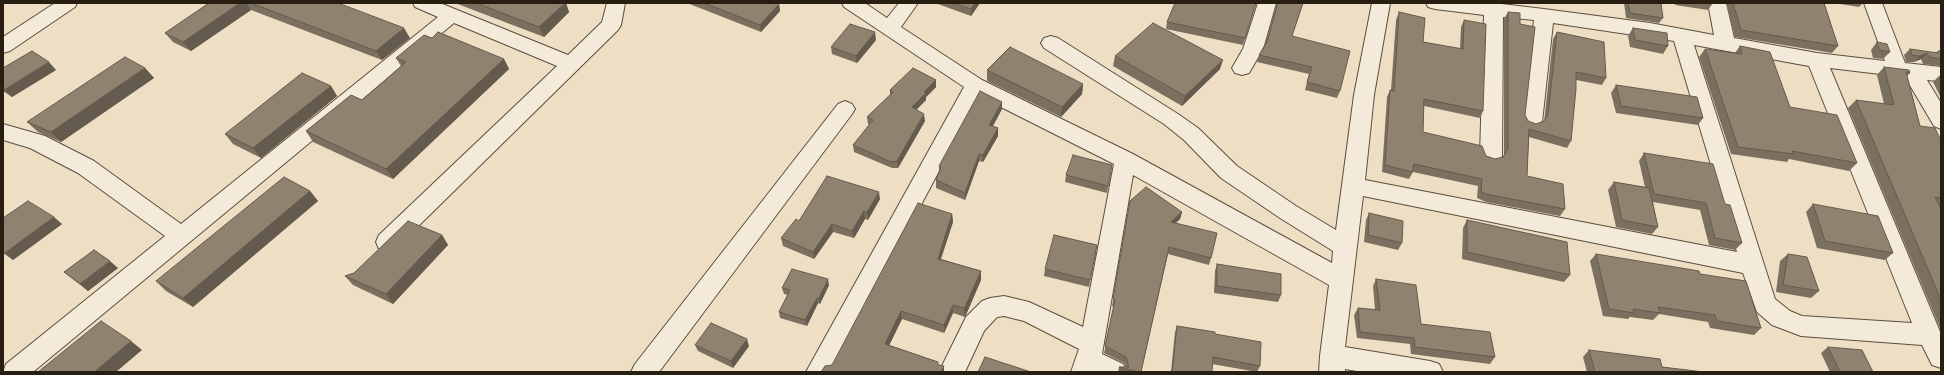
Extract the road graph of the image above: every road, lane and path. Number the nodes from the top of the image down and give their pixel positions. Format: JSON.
{"nodes":[{"id":1,"x":68,"y":3,"type":"edge"},
{"id":2,"x":422,"y":3,"type":"edge"},
{"id":3,"x":616,"y":3,"type":"edge"},
{"id":4,"x":851,"y":3,"type":"edge"},
{"id":5,"x":909,"y":3,"type":"edge"},
{"id":6,"x":1266,"y":3,"type":"edge"},
{"id":7,"x":1381,"y":3,"type":"edge"},
{"id":8,"x":1435,"y":3,"type":"edge"},
{"id":9,"x":1717,"y":3,"type":"edge"},
{"id":10,"x":1872,"y":3,"type":"edge"},
{"id":11,"x":1494,"y":11,"type":"junction"},
{"id":12,"x":1535,"y":11,"type":"edge"},
{"id":13,"x":452,"y":15,"type":"junction"},
{"id":14,"x":889,"y":28,"type":"junction"},
{"id":15,"x":1682,"y":36,"type":"junction"},
{"id":16,"x":1725,"y":42,"type":"junction"},
{"id":17,"x":1051,"y":43,"type":"dead end"},
{"id":18,"x":3,"y":46,"type":"edge"},
{"id":19,"x":1817,"y":60,"type":"junction"},
{"id":20,"x":571,"y":64,"type":"junction"},
{"id":21,"x":1242,"y":68,"type":"dead end"},
{"id":22,"x":1905,"y":70,"type":"junction"},
{"id":23,"x":1941,"y":74,"type":"edge"},
{"id":24,"x":975,"y":86,"type":"junction"},
{"id":25,"x":844,"y":109,"type":"dead end"},
{"id":26,"x":1941,"y":121,"type":"edge"},
{"id":27,"x":1532,"y":122,"type":"edge"},
{"id":28,"x":3,"y":132,"type":"edge"},
{"id":29,"x":1491,"y":156,"type":"edge"},
{"id":30,"x":1125,"y":160,"type":"junction"},
{"id":31,"x":1353,"y":186,"type":"junction"},
{"id":32,"x":181,"y":236,"type":"junction"},
{"id":33,"x":1346,"y":247,"type":"junction"},
{"id":34,"x":371,"y":257,"type":"edge"},
{"id":35,"x":1753,"y":265,"type":"junction"},
{"id":36,"x":1341,"y":280,"type":"junction"},
{"id":37,"x":1929,"y":335,"type":"junction"},
{"id":38,"x":1941,"y":357,"type":"edge"},
{"id":39,"x":1089,"y":359,"type":"edge"},
{"id":40,"x":1332,"y":364,"type":"edge"},
{"id":41,"x":15,"y":372,"type":"edge"},
{"id":42,"x":644,"y":372,"type":"edge"},
{"id":43,"x":819,"y":372,"type":"edge"},
{"id":44,"x":952,"y":372,"type":"edge"},
{"id":45,"x":1114,"y":372,"type":"edge"},
{"id":46,"x":1430,"y":372,"type":"edge"}],
"edges":[{"from":1,"to":18,"type":"street"},
{"from":2,"to":13,"type":"street"},
{"from":3,"to":20,"type":"street"},
{"from":4,"to":14,"type":"street"},
{"from":5,"to":14,"type":"street"},
{"from":6,"to":21,"type":"street"},
{"from":7,"to":31,"type":"street"},
{"from":8,"to":11,"type":"street"},
{"from":9,"to":16,"type":"street"},
{"from":10,"to":22,"type":"street"},
{"from":11,"to":12,"type":"street"},
{"from":11,"to":29,"type":"street"},
{"from":12,"to":15,"type":"street"},
{"from":12,"to":27,"type":"street"},
{"from":13,"to":20,"type":"street"},
{"from":13,"to":32,"type":"street"},
{"from":14,"to":24,"type":"street"},
{"from":15,"to":16,"type":"street"},
{"from":15,"to":35,"type":"street"},
{"from":16,"to":19,"type":"street"},
{"from":17,"to":33,"type":"street"},
{"from":19,"to":22,"type":"street"},
{"from":19,"to":37,"type":"street"},
{"from":20,"to":34,"type":"street"},
{"from":22,"to":23,"type":"street"},
{"from":22,"to":26,"type":"street"},
{"from":24,"to":30,"type":"street"},
{"from":24,"to":43,"type":"street"},
{"from":25,"to":42,"type":"street"},
{"from":28,"to":32,"type":"street"},
{"from":30,"to":36,"type":"street"},
{"from":30,"to":39,"type":"street"},
{"from":31,"to":33,"type":"street"},
{"from":31,"to":35,"type":"street"},
{"from":32,"to":41,"type":"street"},
{"from":33,"to":36,"type":"street"},
{"from":35,"to":37,"type":"street"},
{"from":36,"to":40,"type":"street"},
{"from":37,"to":38,"type":"street"},
{"from":39,"to":44,"type":"street"},
{"from":39,"to":45,"type":"street"},
{"from":40,"to":46,"type":"street"}]}
